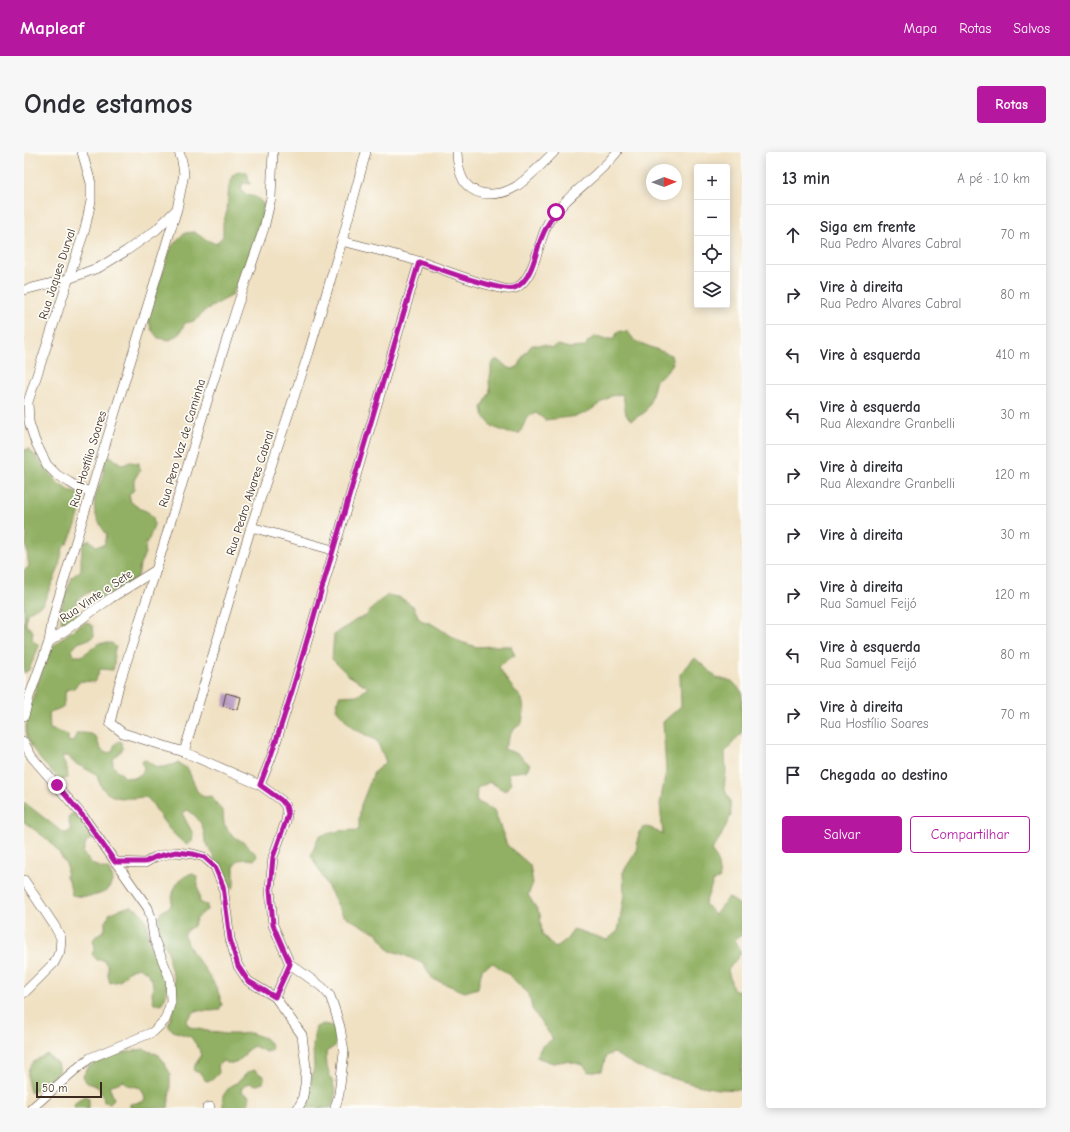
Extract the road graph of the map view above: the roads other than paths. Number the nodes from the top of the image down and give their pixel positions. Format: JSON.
{"nodes":[{"id":1,"x":82,"y":152,"type":"edge"},
{"id":2,"x":179,"y":152,"type":"edge"},
{"id":3,"x":273,"y":152,"type":"edge"},
{"id":4,"x":366,"y":152,"type":"edge"},
{"id":5,"x":457,"y":152,"type":"edge"},
{"id":6,"x":554,"y":152,"type":"edge"},
{"id":7,"x":617,"y":152,"type":"edge"},
{"id":8,"x":177,"y":209,"type":"junction"},
{"id":9,"x":342,"y":241,"type":"junction"},
{"id":10,"x":419,"y":262,"type":"junction"},
{"id":11,"x":68,"y":279,"type":"junction"},
{"id":12,"x":24,"y":290,"type":"edge"},
{"id":13,"x":90,"y":492,"type":"junction"},
{"id":14,"x":251,"y":527,"type":"junction"},
{"id":15,"x":333,"y":550,"type":"junction"},
{"id":16,"x":156,"y":570,"type":"junction"},
{"id":17,"x":49,"y":642,"type":"junction"},
{"id":18,"x":24,"y":716,"type":"edge"},
{"id":19,"x":24,"y":742,"type":"edge"},
{"id":20,"x":184,"y":752,"type":"junction"},
{"id":21,"x":260,"y":785,"type":"junction"},
{"id":22,"x":115,"y":862,"type":"junction"},
{"id":23,"x":24,"y":880,"type":"edge"},
{"id":24,"x":290,"y":964,"type":"junction"},
{"id":25,"x":24,"y":993,"type":"edge"},
{"id":26,"x":275,"y":997,"type":"junction"},
{"id":27,"x":32,"y":1108,"type":"edge"},
{"id":28,"x":298,"y":1108,"type":"edge"},
{"id":29,"x":334,"y":1108,"type":"edge"}],
"edges":[{"from":1,"to":11,"type":"street","name":"Rua Jaques Durval"},
{"from":2,"to":8,"type":"street","name":"Rua Hostílio Soares"},
{"from":3,"to":16,"type":"street","name":"Rua Pero Vaz de Caminha"},
{"from":4,"to":9,"type":"street","name":"Rua Pedro Alvares Cabral"},
{"from":5,"to":6,"type":"street"},
{"from":7,"to":10,"type":"street"},
{"from":8,"to":11,"type":"street"},
{"from":8,"to":13,"type":"street","name":"Rua Hostílio Soares"},
{"from":9,"to":10,"type":"street"},
{"from":9,"to":14,"type":"street","name":"Rua Pedro Alvares Cabral"},
{"from":10,"to":15,"type":"street"},
{"from":11,"to":12,"type":"street"},
{"from":11,"to":13,"type":"street","name":"Rua Jaques Durval"},
{"from":13,"to":17,"type":"street","name":"Rua Hostílio Soares"},
{"from":14,"to":15,"type":"street"},
{"from":14,"to":20,"type":"street","name":"Rua Pedro Alvares Cabral"},
{"from":15,"to":21,"type":"street"},
{"from":16,"to":17,"type":"street","name":"Rua Vinte e Sete"},
{"from":16,"to":20,"type":"street","name":"Rua Pero Vaz de Caminha"},
{"from":17,"to":18,"type":"street","name":"Rua Hostílio Soares"},
{"from":19,"to":22,"type":"street"},
{"from":20,"to":21,"type":"street"},
{"from":21,"to":24,"type":"street"},
{"from":22,"to":26,"type":"street"},
{"from":22,"to":27,"type":"street"},
{"from":23,"to":25,"type":"street"},
{"from":24,"to":26,"type":"street"},
{"from":24,"to":29,"type":"street"},
{"from":26,"to":28,"type":"street"}]}
